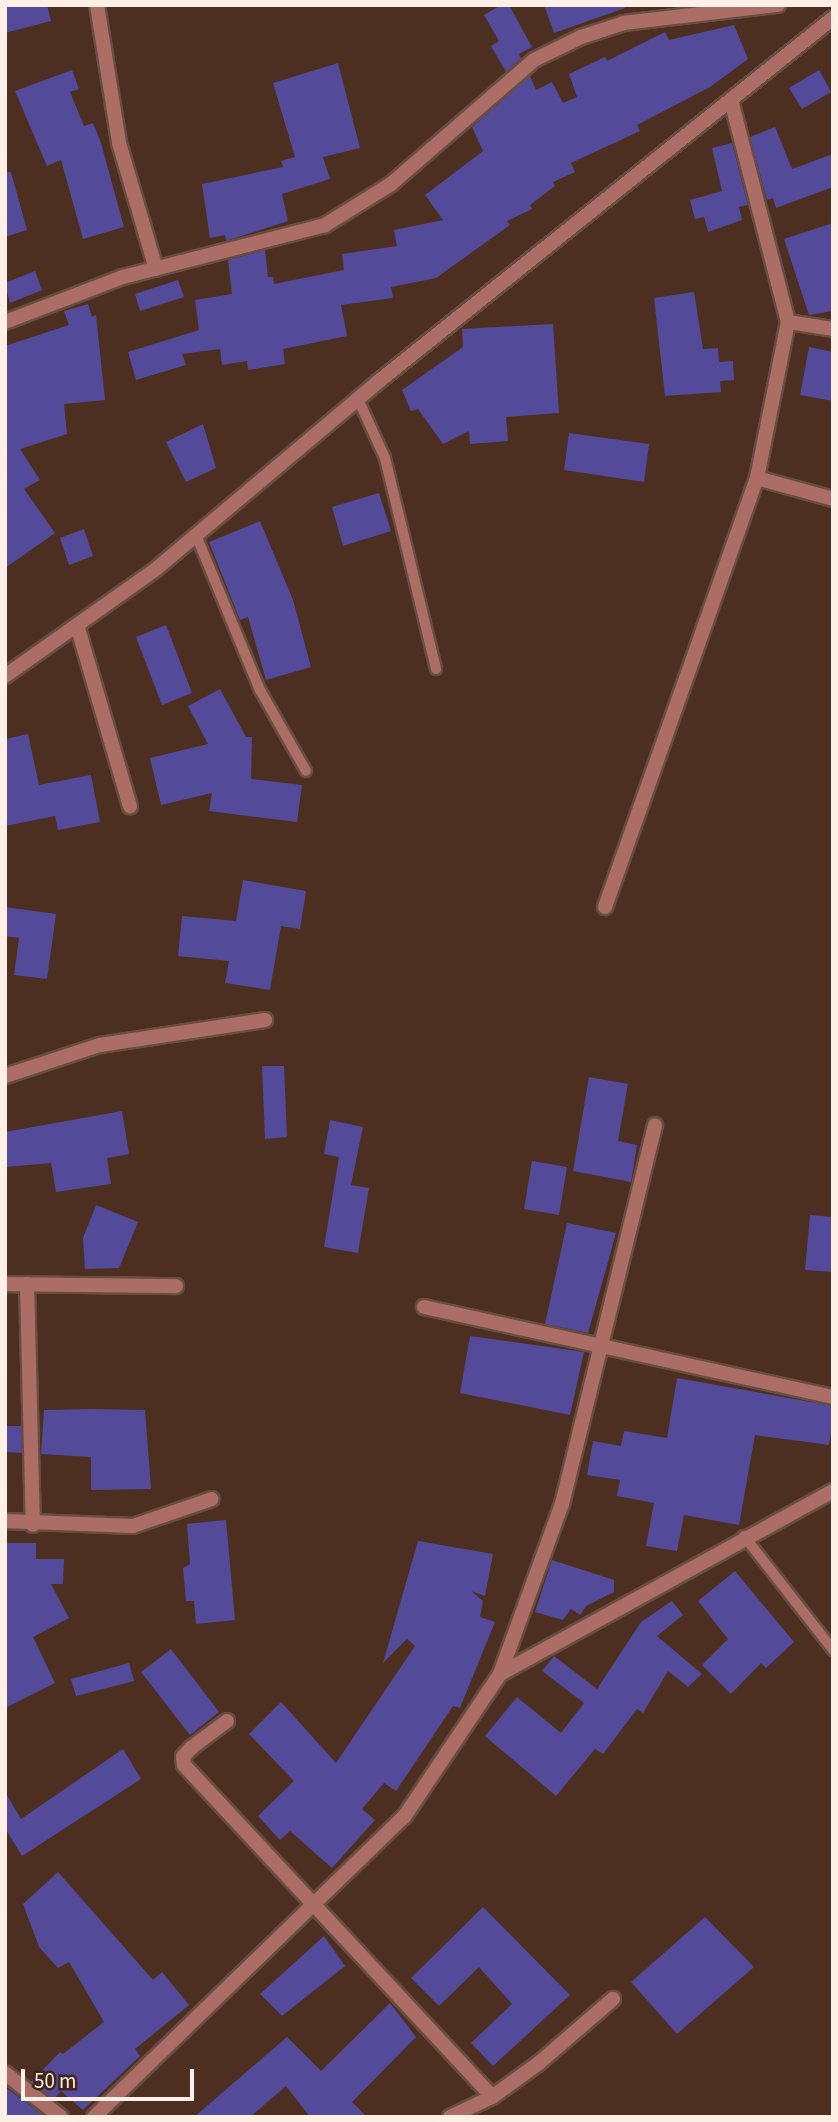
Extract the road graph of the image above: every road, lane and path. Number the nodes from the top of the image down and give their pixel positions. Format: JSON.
{"nodes":[{"id":1,"x":97,"y":5,"type":"edge"},
{"id":2,"x":778,"y":5,"type":"edge"},
{"id":3,"x":833,"y":18,"type":"edge"},
{"id":4,"x":827,"y":32,"type":"edge"},
{"id":5,"x":731,"y":100,"type":"junction"},
{"id":6,"x":156,"y":269,"type":"junction"},
{"id":7,"x":5,"y":322,"type":"edge"},
{"id":8,"x":788,"y":322,"type":"junction"},
{"id":9,"x":833,"y":328,"type":"edge"},
{"id":10,"x":358,"y":399,"type":"junction"},
{"id":11,"x":757,"y":478,"type":"junction"},
{"id":12,"x":833,"y":499,"type":"edge"},
{"id":13,"x":196,"y":535,"type":"junction"},
{"id":14,"x":77,"y":625,"type":"junction"},
{"id":15,"x":436,"y":669,"type":"dead end"},
{"id":16,"x":5,"y":676,"type":"edge"},
{"id":17,"x":306,"y":771,"type":"dead end"},
{"id":18,"x":130,"y":806,"type":"dead end"},
{"id":19,"x":605,"y":907,"type":"dead end"},
{"id":20,"x":265,"y":1020,"type":"dead end"},
{"id":21,"x":5,"y":1076,"type":"edge"},
{"id":22,"x":655,"y":1125,"type":"dead end"},
{"id":23,"x":5,"y":1284,"type":"edge"},
{"id":24,"x":27,"y":1284,"type":"junction"},
{"id":25,"x":176,"y":1286,"type":"dead end"},
{"id":26,"x":424,"y":1307,"type":"dead end"},
{"id":27,"x":604,"y":1348,"type":"junction"},
{"id":28,"x":833,"y":1397,"type":"edge"},
{"id":29,"x":833,"y":1491,"type":"edge"},
{"id":30,"x":212,"y":1499,"type":"dead end"},
{"id":31,"x":5,"y":1521,"type":"edge"},
{"id":32,"x":33,"y":1525,"type":"junction"},
{"id":33,"x":744,"y":1536,"type":"junction"},
{"id":34,"x":833,"y":1650,"type":"edge"},
{"id":35,"x":500,"y":1674,"type":"junction"},
{"id":36,"x":227,"y":1721,"type":"dead end"},
{"id":37,"x":317,"y":1904,"type":"junction"},
{"id":38,"x":614,"y":1999,"type":"dead end"},
{"id":39,"x":5,"y":2073,"type":"edge"},
{"id":40,"x":492,"y":2097,"type":"junction"},
{"id":41,"x":61,"y":2117,"type":"edge"},
{"id":42,"x":94,"y":2117,"type":"edge"},
{"id":43,"x":450,"y":2117,"type":"edge"}],
"edges":[{"from":1,"to":6,"type":"street"},
{"from":2,"to":6,"type":"street"},
{"from":3,"to":4,"type":"street"},
{"from":4,"to":5,"type":"street"},
{"from":5,"to":8,"type":"street"},
{"from":5,"to":10,"type":"street"},
{"from":6,"to":7,"type":"street"},
{"from":8,"to":9,"type":"street"},
{"from":8,"to":11,"type":"street"},
{"from":10,"to":13,"type":"street"},
{"from":10,"to":15,"type":"lane"},
{"from":11,"to":12,"type":"street"},
{"from":11,"to":19,"type":"street"},
{"from":13,"to":14,"type":"street"},
{"from":13,"to":17,"type":"lane"},
{"from":14,"to":16,"type":"street"},
{"from":14,"to":18,"type":"street"},
{"from":20,"to":21,"type":"street"},
{"from":22,"to":27,"type":"street"},
{"from":23,"to":24,"type":"street"},
{"from":24,"to":25,"type":"street"},
{"from":24,"to":32,"type":"street"},
{"from":26,"to":27,"type":"street"},
{"from":27,"to":28,"type":"street"},
{"from":27,"to":35,"type":"street"},
{"from":29,"to":33,"type":"street"},
{"from":30,"to":32,"type":"street"},
{"from":31,"to":32,"type":"street"},
{"from":33,"to":34,"type":"lane"},
{"from":33,"to":35,"type":"street"},
{"from":35,"to":37,"type":"street"},
{"from":36,"to":37,"type":"street"},
{"from":37,"to":40,"type":"street"},
{"from":37,"to":42,"type":"street"},
{"from":38,"to":40,"type":"street"},
{"from":39,"to":41,"type":"street"},
{"from":40,"to":43,"type":"street"}]}
